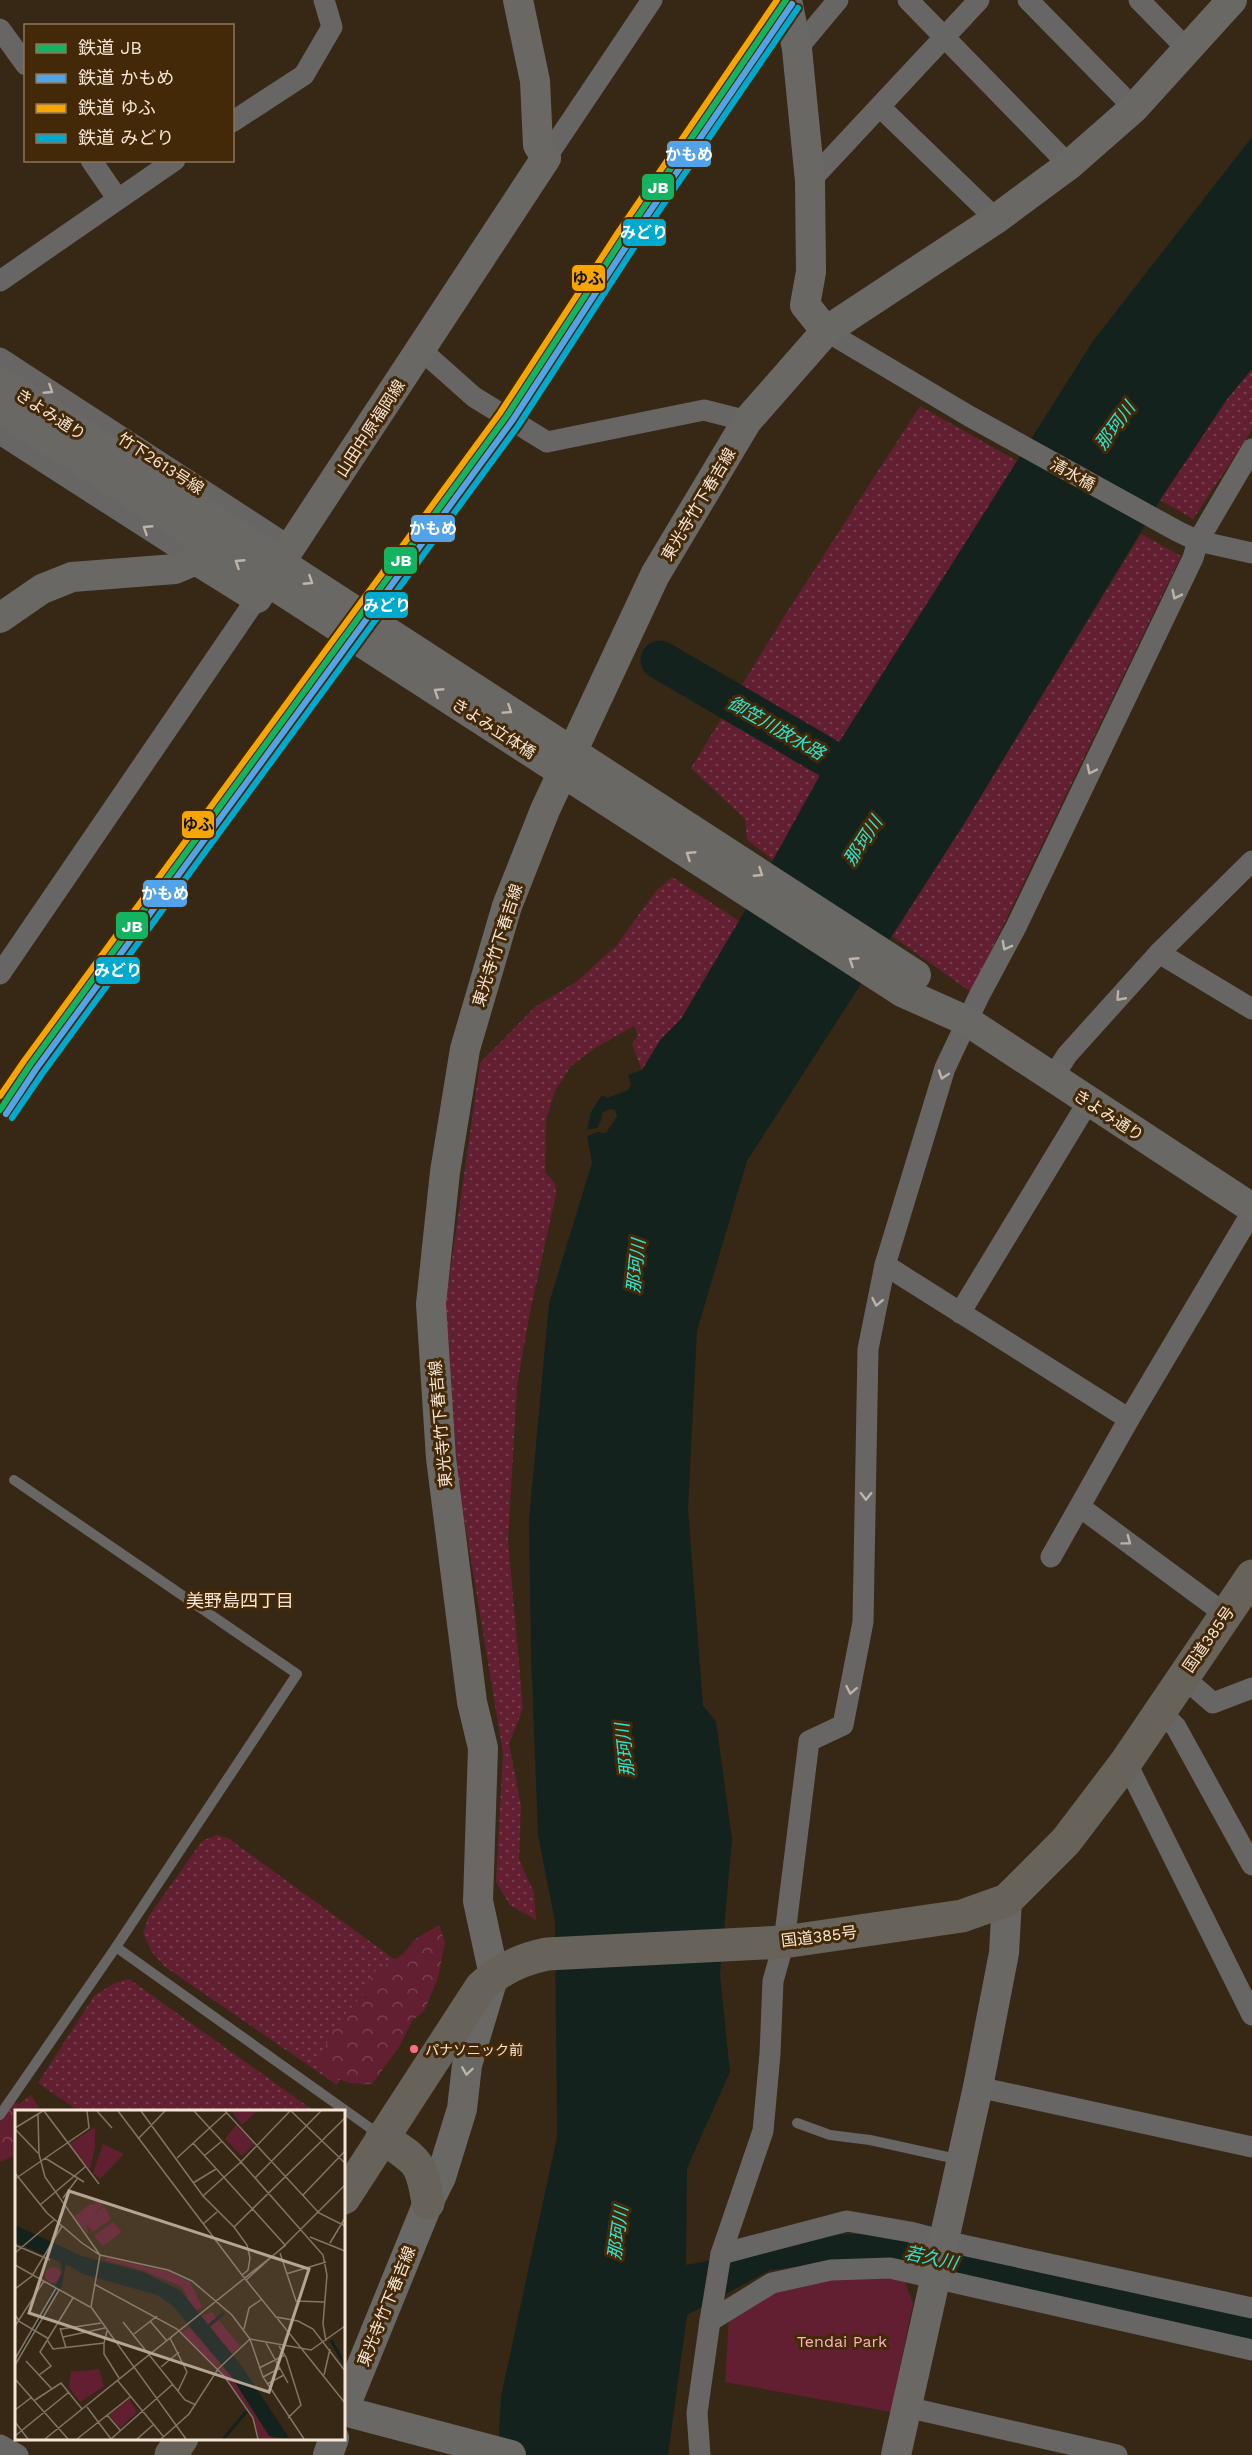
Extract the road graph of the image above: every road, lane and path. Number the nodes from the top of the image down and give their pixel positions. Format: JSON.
{"nodes":[{"id":1,"x":324,"y":0,"type":"edge"},
{"id":2,"x":518,"y":0,"type":"edge"},
{"id":3,"x":652,"y":0,"type":"edge"},
{"id":4,"x":787,"y":0,"type":"edge"},
{"id":5,"x":838,"y":0,"type":"edge"},
{"id":6,"x":908,"y":0,"type":"edge"},
{"id":7,"x":979,"y":0,"type":"edge"},
{"id":8,"x":1028,"y":0,"type":"edge"},
{"id":9,"x":1139,"y":0,"type":"edge"},
{"id":10,"x":1232,"y":0,"type":"edge"},
{"id":11,"x":0,"y":28,"type":"edge"},
{"id":12,"x":944,"y":36,"type":"junction"},
{"id":13,"x":798,"y":49,"type":"junction"},
{"id":14,"x":1188,"y":50,"type":"junction"},
{"id":15,"x":24,"y":63,"type":"edge"},
{"id":16,"x":880,"y":107,"type":"junction"},
{"id":17,"x":1134,"y":108,"type":"junction"},
{"id":18,"x":234,"y":121,"type":"edge"},
{"id":19,"x":546,"y":158,"type":"junction"},
{"id":20,"x":92,"y":162,"type":"edge"},
{"id":21,"x":171,"y":162,"type":"edge"},
{"id":22,"x":1068,"y":165,"type":"junction"},
{"id":23,"x":810,"y":181,"type":"junction"},
{"id":24,"x":117,"y":198,"type":"junction"},
{"id":25,"x":996,"y":219,"type":"junction"},
{"id":26,"x":0,"y":281,"type":"edge"},
{"id":27,"x":826,"y":331,"type":"junction"},
{"id":28,"x":420,"y":349,"type":"junction"},
{"id":29,"x":0,"y":358,"type":"edge"},
{"id":30,"x":0,"y":381,"type":"edge"},
{"id":31,"x":0,"y":409,"type":"edge"},
{"id":32,"x":747,"y":421,"type":"junction"},
{"id":33,"x":0,"y":434,"type":"edge"},
{"id":34,"x":1252,"y":449,"type":"edge"},
{"id":35,"x":94,"y":455,"type":"junction"},
{"id":36,"x":1198,"y":541,"type":"junction"},
{"id":37,"x":292,"y":548,"type":"junction"},
{"id":38,"x":1252,"y":554,"type":"edge"},
{"id":39,"x":196,"y":560,"type":"junction"},
{"id":40,"x":257,"y":598,"type":"junction"},
{"id":41,"x":0,"y":618,"type":"edge"},
{"id":42,"x":1252,"y":861,"type":"edge"},
{"id":43,"x":1160,"y":953,"type":"junction"},
{"id":44,"x":0,"y":974,"type":"edge"},
{"id":45,"x":909,"y":984,"type":"joint"},
{"id":46,"x":1252,"y":1009,"type":"edge"},
{"id":47,"x":967,"y":1021,"type":"junction"},
{"id":48,"x":1053,"y":1077,"type":"junction"},
{"id":49,"x":1088,"y":1102,"type":"junction"},
{"id":50,"x":1252,"y":1208,"type":"edge"},
{"id":51,"x":1252,"y":1212,"type":"edge"},
{"id":52,"x":885,"y":1265,"type":"junction"},
{"id":53,"x":960,"y":1313,"type":"junction"},
{"id":54,"x":1129,"y":1419,"type":"junction"},
{"id":55,"x":14,"y":1480,"type":"dead end"},
{"id":56,"x":1080,"y":1506,"type":"junction"},
{"id":57,"x":1051,"y":1557,"type":"dead end"},
{"id":58,"x":1252,"y":1576,"type":"edge"},
{"id":59,"x":1225,"y":1614,"type":"junction"},
{"id":60,"x":1182,"y":1676,"type":"junction"},
{"id":61,"x":1252,"y":1688,"type":"edge"},
{"id":62,"x":1160,"y":1711,"type":"junction"},
{"id":63,"x":1126,"y":1762,"type":"junction"},
{"id":64,"x":1252,"y":1866,"type":"edge"},
{"id":65,"x":1007,"y":1900,"type":"junction"},
{"id":66,"x":770,"y":1942,"type":"junction"},
{"id":67,"x":116,"y":1947,"type":"junction"},
{"id":68,"x":494,"y":1975,"type":"junction"},
{"id":69,"x":1252,"y":2015,"type":"edge"},
{"id":70,"x":978,"y":2087,"type":"junction"},
{"id":71,"x":344,"y":2110,"type":"edge"},
{"id":72,"x":345,"y":2111,"type":"edge"},
{"id":73,"x":0,"y":2115,"type":"edge"},
{"id":74,"x":797,"y":2123,"type":"dead end"},
{"id":75,"x":382,"y":2137,"type":"junction"},
{"id":76,"x":1252,"y":2147,"type":"edge"},
{"id":77,"x":961,"y":2160,"type":"junction"},
{"id":78,"x":345,"y":2196,"type":"edge"},
{"id":79,"x":428,"y":2203,"type":"junction"},
{"id":80,"x":944,"y":2243,"type":"junction"},
{"id":81,"x":720,"y":2258,"type":"junction"},
{"id":82,"x":935,"y":2277,"type":"junction"},
{"id":83,"x":1252,"y":2308,"type":"edge"},
{"id":84,"x":710,"y":2318,"type":"junction"},
{"id":85,"x":1252,"y":2350,"type":"edge"},
{"id":86,"x":906,"y":2407,"type":"junction"},
{"id":87,"x":345,"y":2408,"type":"edge"},
{"id":88,"x":345,"y":2410,"type":"edge"},
{"id":89,"x":181,"y":2440,"type":"edge"},
{"id":90,"x":334,"y":2440,"type":"edge"},
{"id":91,"x":0,"y":2445,"type":"edge"},
{"id":92,"x":18,"y":2455,"type":"edge"},
{"id":93,"x":171,"y":2455,"type":"edge"},
{"id":94,"x":328,"y":2455,"type":"edge"},
{"id":95,"x":511,"y":2455,"type":"edge"},
{"id":96,"x":700,"y":2455,"type":"edge"},
{"id":97,"x":896,"y":2455,"type":"edge"},
{"id":98,"x":1117,"y":2455,"type":"edge"}],
"edges":[{"from":1,"to":18,"type":"street"},
{"from":2,"to":19,"type":"main road"},
{"from":3,"to":19,"type":"street"},
{"from":4,"to":13,"type":"main road"},
{"from":5,"to":13,"type":"street"},
{"from":6,"to":12,"type":"street"},
{"from":7,"to":12,"type":"street"},
{"from":8,"to":17,"type":"street"},
{"from":9,"to":14,"type":"street"},
{"from":10,"to":14,"type":"main road","name":"東光寺竹下春吉線"},
{"from":11,"to":15,"type":"street"},
{"from":12,"to":16,"type":"street"},
{"from":12,"to":22,"type":"street"},
{"from":13,"to":23,"type":"main road"},
{"from":14,"to":17,"type":"main road","name":"東光寺竹下春吉線"},
{"from":16,"to":23,"type":"street"},
{"from":16,"to":25,"type":"street"},
{"from":17,"to":22,"type":"main road","name":"東光寺竹下春吉線"},
{"from":19,"to":28,"type":"main road","name":"山田中原福岡線"},
{"from":20,"to":24,"type":"street"},
{"from":21,"to":24,"type":"street"},
{"from":22,"to":25,"type":"main road","name":"東光寺竹下春吉線"},
{"from":23,"to":27,"type":"main road"},
{"from":24,"to":26,"type":"street"},
{"from":25,"to":27,"type":"main road","name":"東光寺竹下春吉線"},
{"from":27,"to":32,"type":"main road","name":"東光寺竹下春吉線"},
{"from":27,"to":36,"type":"street","name":"清水橋"},
{"from":28,"to":32,"type":"street"},
{"from":28,"to":37,"type":"main road","name":"山田中原福岡線"},
{"from":29,"to":37,"type":"street","name":"竹下2613号線","one_way":true},
{"from":30,"to":35,"type":"main road","name":"きよみ通り"},
{"from":31,"to":35,"type":"main road","name":"きよみ通り"},
{"from":32,"to":68,"type":"main road","name":"東光寺竹下春吉線"},
{"from":39,"to":33,"type":"street","one_way":true},
{"from":34,"to":36,"type":"street"},
{"from":35,"to":45,"type":"main road","name":"きよみ立体橋","bridge":true},
{"from":36,"to":38,"type":"street","name":"清水橋"},
{"from":36,"to":47,"type":"street","one_way":true},
{"from":37,"to":40,"type":"main road","name":"山田中原福岡線"},
{"from":39,"to":40,"type":"main road"},
{"from":39,"to":41,"type":"main road"},
{"from":40,"to":44,"type":"street"},
{"from":42,"to":43,"type":"street"},
{"from":43,"to":46,"type":"street"},
{"from":43,"to":48,"type":"street","one_way":true},
{"from":45,"to":47,"type":"main road","name":"きよみ通り"},
{"from":47,"to":48,"type":"main road","name":"きよみ通り"},
{"from":47,"to":52,"type":"street","one_way":true},
{"from":48,"to":49,"type":"main road","name":"きよみ通り"},
{"from":49,"to":50,"type":"main road","name":"きよみ通り"},
{"from":49,"to":53,"type":"street"},
{"from":51,"to":54,"type":"street"},
{"from":52,"to":53,"type":"street"},
{"from":52,"to":66,"type":"street","one_way":true},
{"from":53,"to":54,"type":"street"},
{"from":54,"to":56,"type":"street"},
{"from":55,"to":67,"type":"lane"},
{"from":56,"to":57,"type":"street"},
{"from":56,"to":59,"type":"street","one_way":true},
{"from":58,"to":59,"type":"highway","name":"国道385号"},
{"from":59,"to":60,"type":"highway","name":"国道385号"},
{"from":60,"to":61,"type":"street"},
{"from":60,"to":62,"type":"highway","name":"国道385号"},
{"from":62,"to":63,"type":"highway","name":"国道385号"},
{"from":62,"to":64,"type":"street"},
{"from":63,"to":65,"type":"highway","name":"国道385号"},
{"from":63,"to":69,"type":"street"},
{"from":65,"to":66,"type":"highway","name":"国道385号"},
{"from":65,"to":70,"type":"main road"},
{"from":66,"to":68,"type":"highway","name":"国道385号"},
{"from":66,"to":81,"type":"street"},
{"from":67,"to":71,"type":"lane"},
{"from":67,"to":73,"type":"lane"},
{"from":68,"to":75,"type":"highway","name":"国道385号"},
{"from":68,"to":79,"type":"main road","name":"東光寺竹下春吉線","one_way":true},
{"from":70,"to":76,"type":"street"},
{"from":70,"to":77,"type":"main road"},
{"from":72,"to":75,"type":"lane"},
{"from":74,"to":77,"type":"lane"},
{"from":75,"to":78,"type":"highway","name":"国道385号"},
{"from":75,"to":79,"type":"highway"},
{"from":77,"to":80,"type":"main road"},
{"from":79,"to":87,"type":"main road","name":"東光寺竹下春吉線"},
{"from":80,"to":81,"type":"street"},
{"from":80,"to":82,"type":"main road"},
{"from":80,"to":83,"type":"street"},
{"from":81,"to":84,"type":"street"},
{"from":82,"to":84,"type":"street"},
{"from":82,"to":85,"type":"street"},
{"from":82,"to":86,"type":"main road"},
{"from":84,"to":96,"type":"street"},
{"from":86,"to":97,"type":"main road"},
{"from":86,"to":98,"type":"street"},
{"from":88,"to":95,"type":"main road"},
{"from":89,"to":93,"type":"highway"},
{"from":90,"to":94,"type":"main road"},
{"from":91,"to":92,"type":"street"}]}
